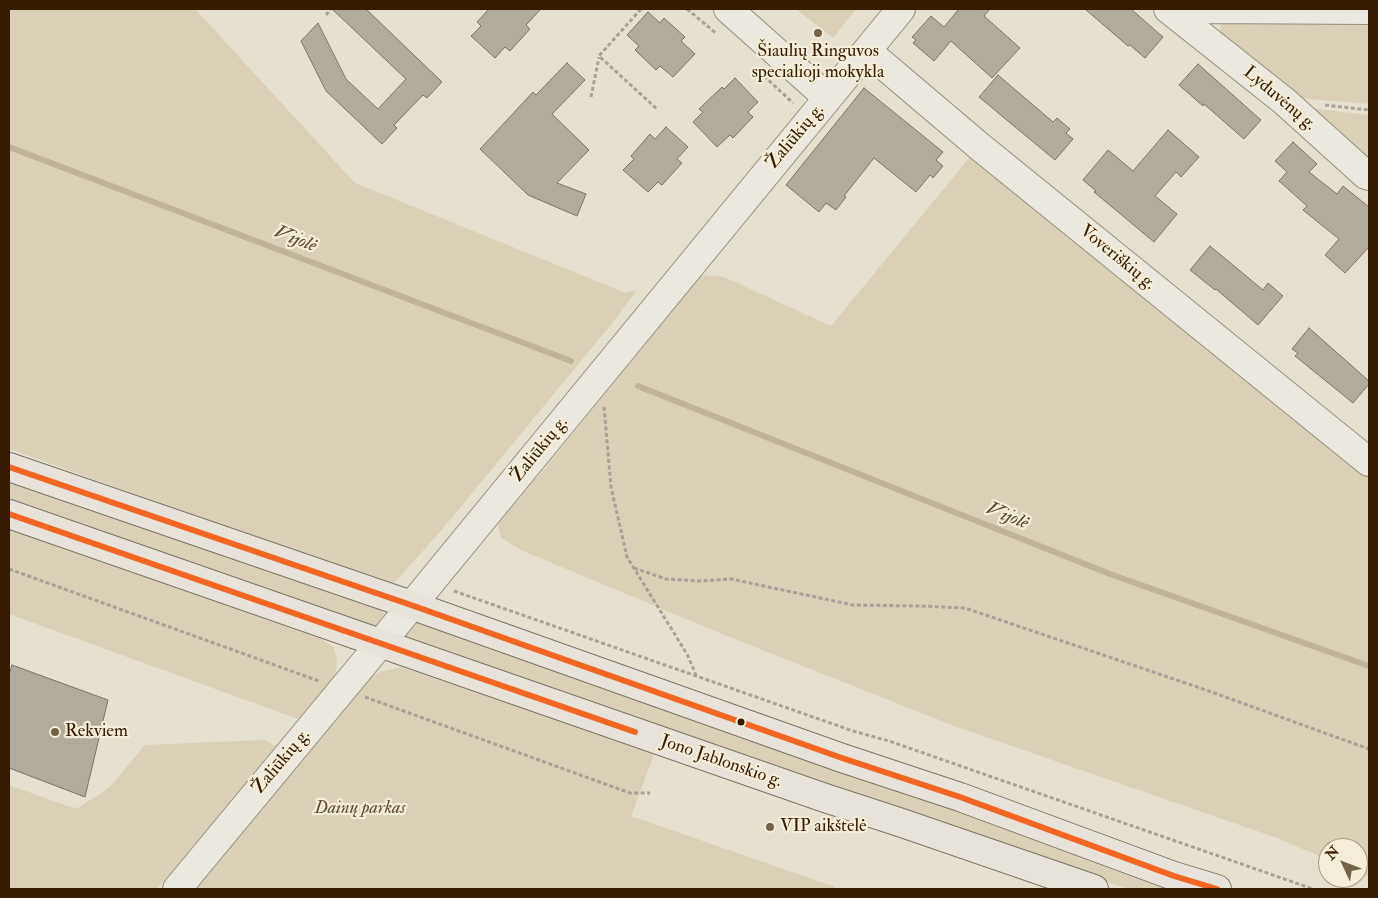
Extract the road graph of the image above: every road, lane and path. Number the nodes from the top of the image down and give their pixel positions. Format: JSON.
{"nodes":[{"id":1,"x":331,"y":9,"type":"edge"},
{"id":2,"x":641,"y":9,"type":"edge"},
{"id":3,"x":686,"y":9,"type":"edge"},
{"id":4,"x":728,"y":9,"type":"edge"},
{"id":5,"x":900,"y":9,"type":"edge"},
{"id":6,"x":1369,"y":10,"type":"edge"},
{"id":7,"x":326,"y":15,"type":"dead end"},
{"id":8,"x":1177,"y":16,"type":"edge"},
{"id":9,"x":722,"y":38,"type":"dead end"},
{"id":10,"x":867,"y":50,"type":"junction"},
{"id":11,"x":599,"y":56,"type":"junction"},
{"id":12,"x":763,"y":75,"type":"dead end"},
{"id":13,"x":591,"y":97,"type":"dead end"},
{"id":14,"x":828,"y":98,"type":"junction"},
{"id":15,"x":658,"y":110,"type":"dead end"},
{"id":16,"x":811,"y":119,"type":"junction"},
{"id":17,"x":1369,"y":176,"type":"edge"},
{"id":18,"x":600,"y":376,"type":"junction"},
{"id":19,"x":1369,"y":462,"type":"edge"},
{"id":20,"x":9,"y":466,"type":"edge"},
{"id":21,"x":9,"y":514,"type":"edge"},
{"id":22,"x":9,"y":568,"type":"edge"},
{"id":23,"x":634,"y":568,"type":"junction"},
{"id":24,"x":430,"y":583,"type":"junction"},
{"id":25,"x":411,"y":606,"type":"junction"},
{"id":26,"x":380,"y":644,"type":"junction"},
{"id":27,"x":696,"y":675,"type":"junction"},
{"id":28,"x":342,"y":689,"type":"junction"},
{"id":29,"x":1369,"y":749,"type":"edge"},
{"id":30,"x":650,"y":793,"type":"dead end"},
{"id":31,"x":177,"y":889,"type":"edge"},
{"id":32,"x":1094,"y":889,"type":"edge"},
{"id":33,"x":1217,"y":889,"type":"edge"},
{"id":34,"x":1313,"y":889,"type":"edge"}],
"edges":[{"from":1,"to":7,"type":"path"},
{"from":2,"to":11,"type":"path"},
{"from":3,"to":9,"type":"path"},
{"from":4,"to":14,"type":"street"},
{"from":5,"to":10,"type":"street","name":"Žaliūkių g."},
{"from":6,"to":8,"type":"street","name":"Lyduvėnų g."},
{"from":8,"to":17,"type":"street","name":"Lyduvėnų g."},
{"from":10,"to":14,"type":"street","name":"Žaliūkių g."},
{"from":10,"to":19,"type":"street","name":"Voveriškių g."},
{"from":11,"to":13,"type":"path"},
{"from":11,"to":15,"type":"path"},
{"from":12,"to":16,"type":"path"},
{"from":14,"to":16,"type":"street","name":"Žaliūkių g."},
{"from":16,"to":18,"type":"street","name":"Žaliūkių g."},
{"from":18,"to":23,"type":"path"},
{"from":18,"to":24,"type":"street","name":"Žaliūkių g."},
{"from":20,"to":25,"type":"main road"},
{"from":21,"to":26,"type":"main road","name":"Jono Jablonskio g."},
{"from":22,"to":28,"type":"path"},
{"from":23,"to":27,"type":"path"},
{"from":23,"to":29,"type":"path"},
{"from":24,"to":25,"type":"street","name":"Žaliūkių g."},
{"from":24,"to":27,"type":"path"},
{"from":25,"to":26,"type":"street","name":"Žaliūkių g."},
{"from":25,"to":33,"type":"main road"},
{"from":26,"to":28,"type":"street","name":"Žaliūkių g."},
{"from":26,"to":32,"type":"main road","name":"Jono Jablonskio g."},
{"from":27,"to":34,"type":"path"},
{"from":28,"to":30,"type":"path"},
{"from":28,"to":31,"type":"street","name":"Žaliūkių g."}]}
